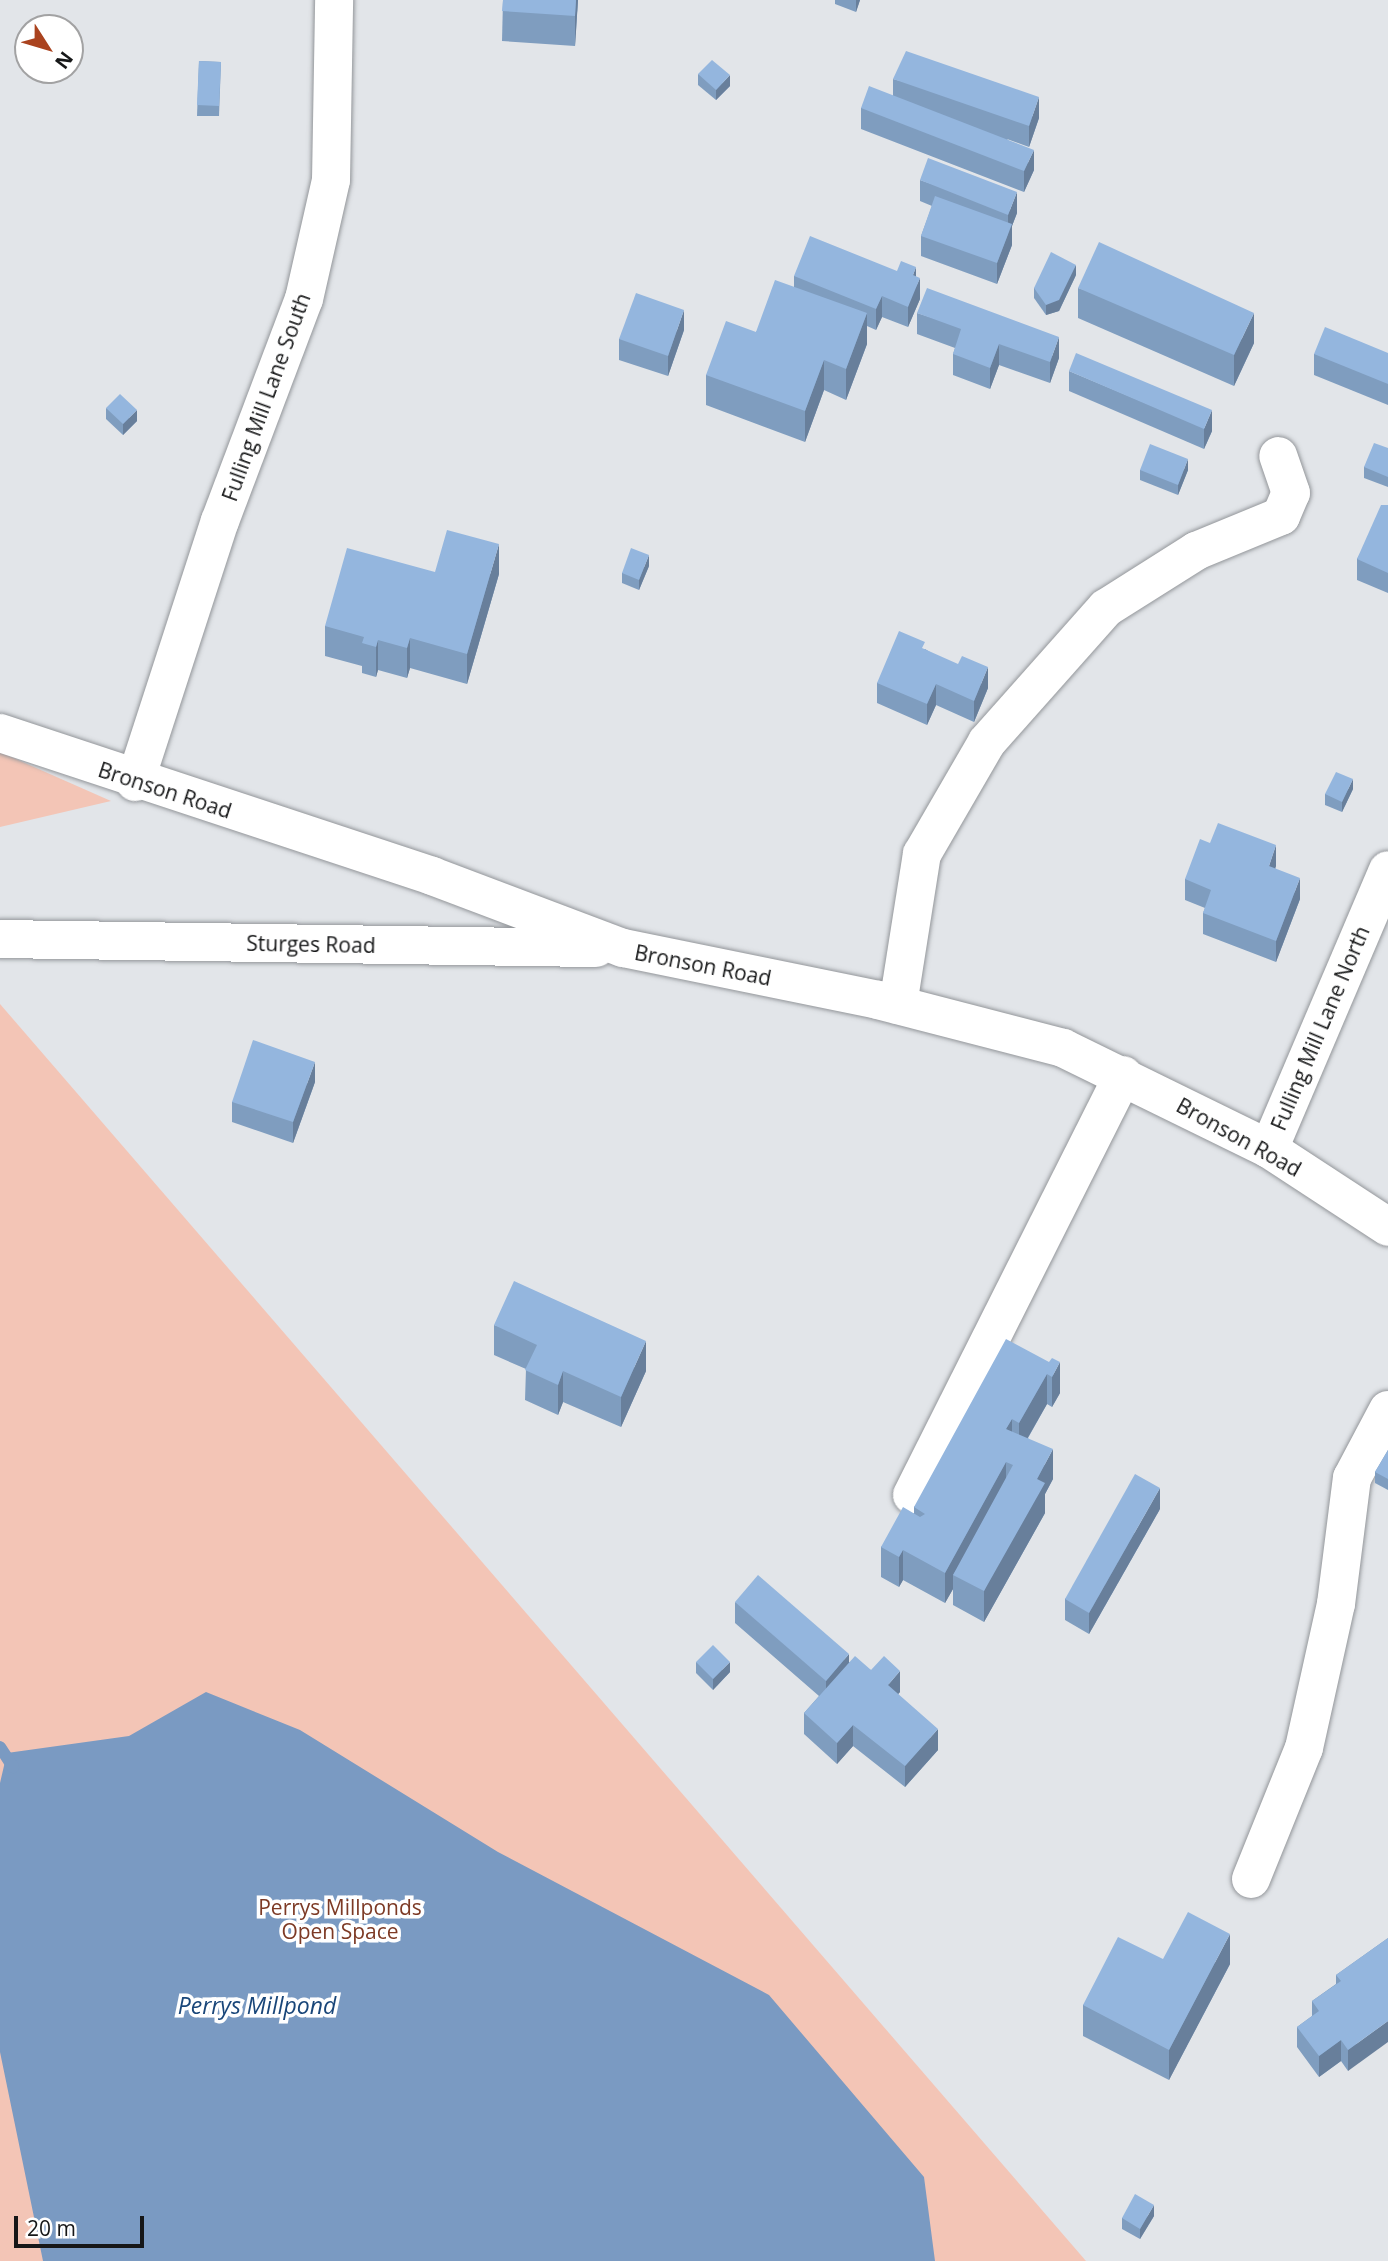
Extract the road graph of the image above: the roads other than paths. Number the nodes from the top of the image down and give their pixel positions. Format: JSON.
{"nodes":[{"id":1,"x":334,"y":0,"type":"edge"},
{"id":2,"x":1278,"y":456,"type":"dead end"},
{"id":3,"x":0,"y":733,"type":"edge"},
{"id":4,"x":135,"y":782,"type":"junction"},
{"id":5,"x":1388,"y":870,"type":"edge"},
{"id":6,"x":0,"y":939,"type":"edge"},
{"id":7,"x":623,"y":948,"type":"junction"},
{"id":8,"x":898,"y":1005,"type":"junction"},
{"id":9,"x":1122,"y":1075,"type":"junction"},
{"id":10,"x":1269,"y":1149,"type":"junction"},
{"id":11,"x":1388,"y":1227,"type":"edge"},
{"id":12,"x":1388,"y":1410,"type":"edge"},
{"id":13,"x":912,"y":1495,"type":"dead end"},
{"id":14,"x":1251,"y":1879,"type":"dead end"}],
"edges":[{"from":1,"to":4,"type":"main road","name":"Fulling Mill Lane South"},
{"from":2,"to":8,"type":"main road"},
{"from":3,"to":4,"type":"main road","name":"Bronson Road"},
{"from":4,"to":7,"type":"main road","name":"Bronson Road"},
{"from":5,"to":10,"type":"main road","name":"Fulling Mill Lane North"},
{"from":6,"to":7,"type":"main road","name":"Sturges Road"},
{"from":7,"to":8,"type":"main road","name":"Bronson Road"},
{"from":8,"to":9,"type":"main road","name":"Bronson Road"},
{"from":9,"to":10,"type":"main road","name":"Bronson Road"},
{"from":9,"to":13,"type":"main road"},
{"from":10,"to":11,"type":"main road","name":"Bronson Road"},
{"from":12,"to":14,"type":"main road"}]}
